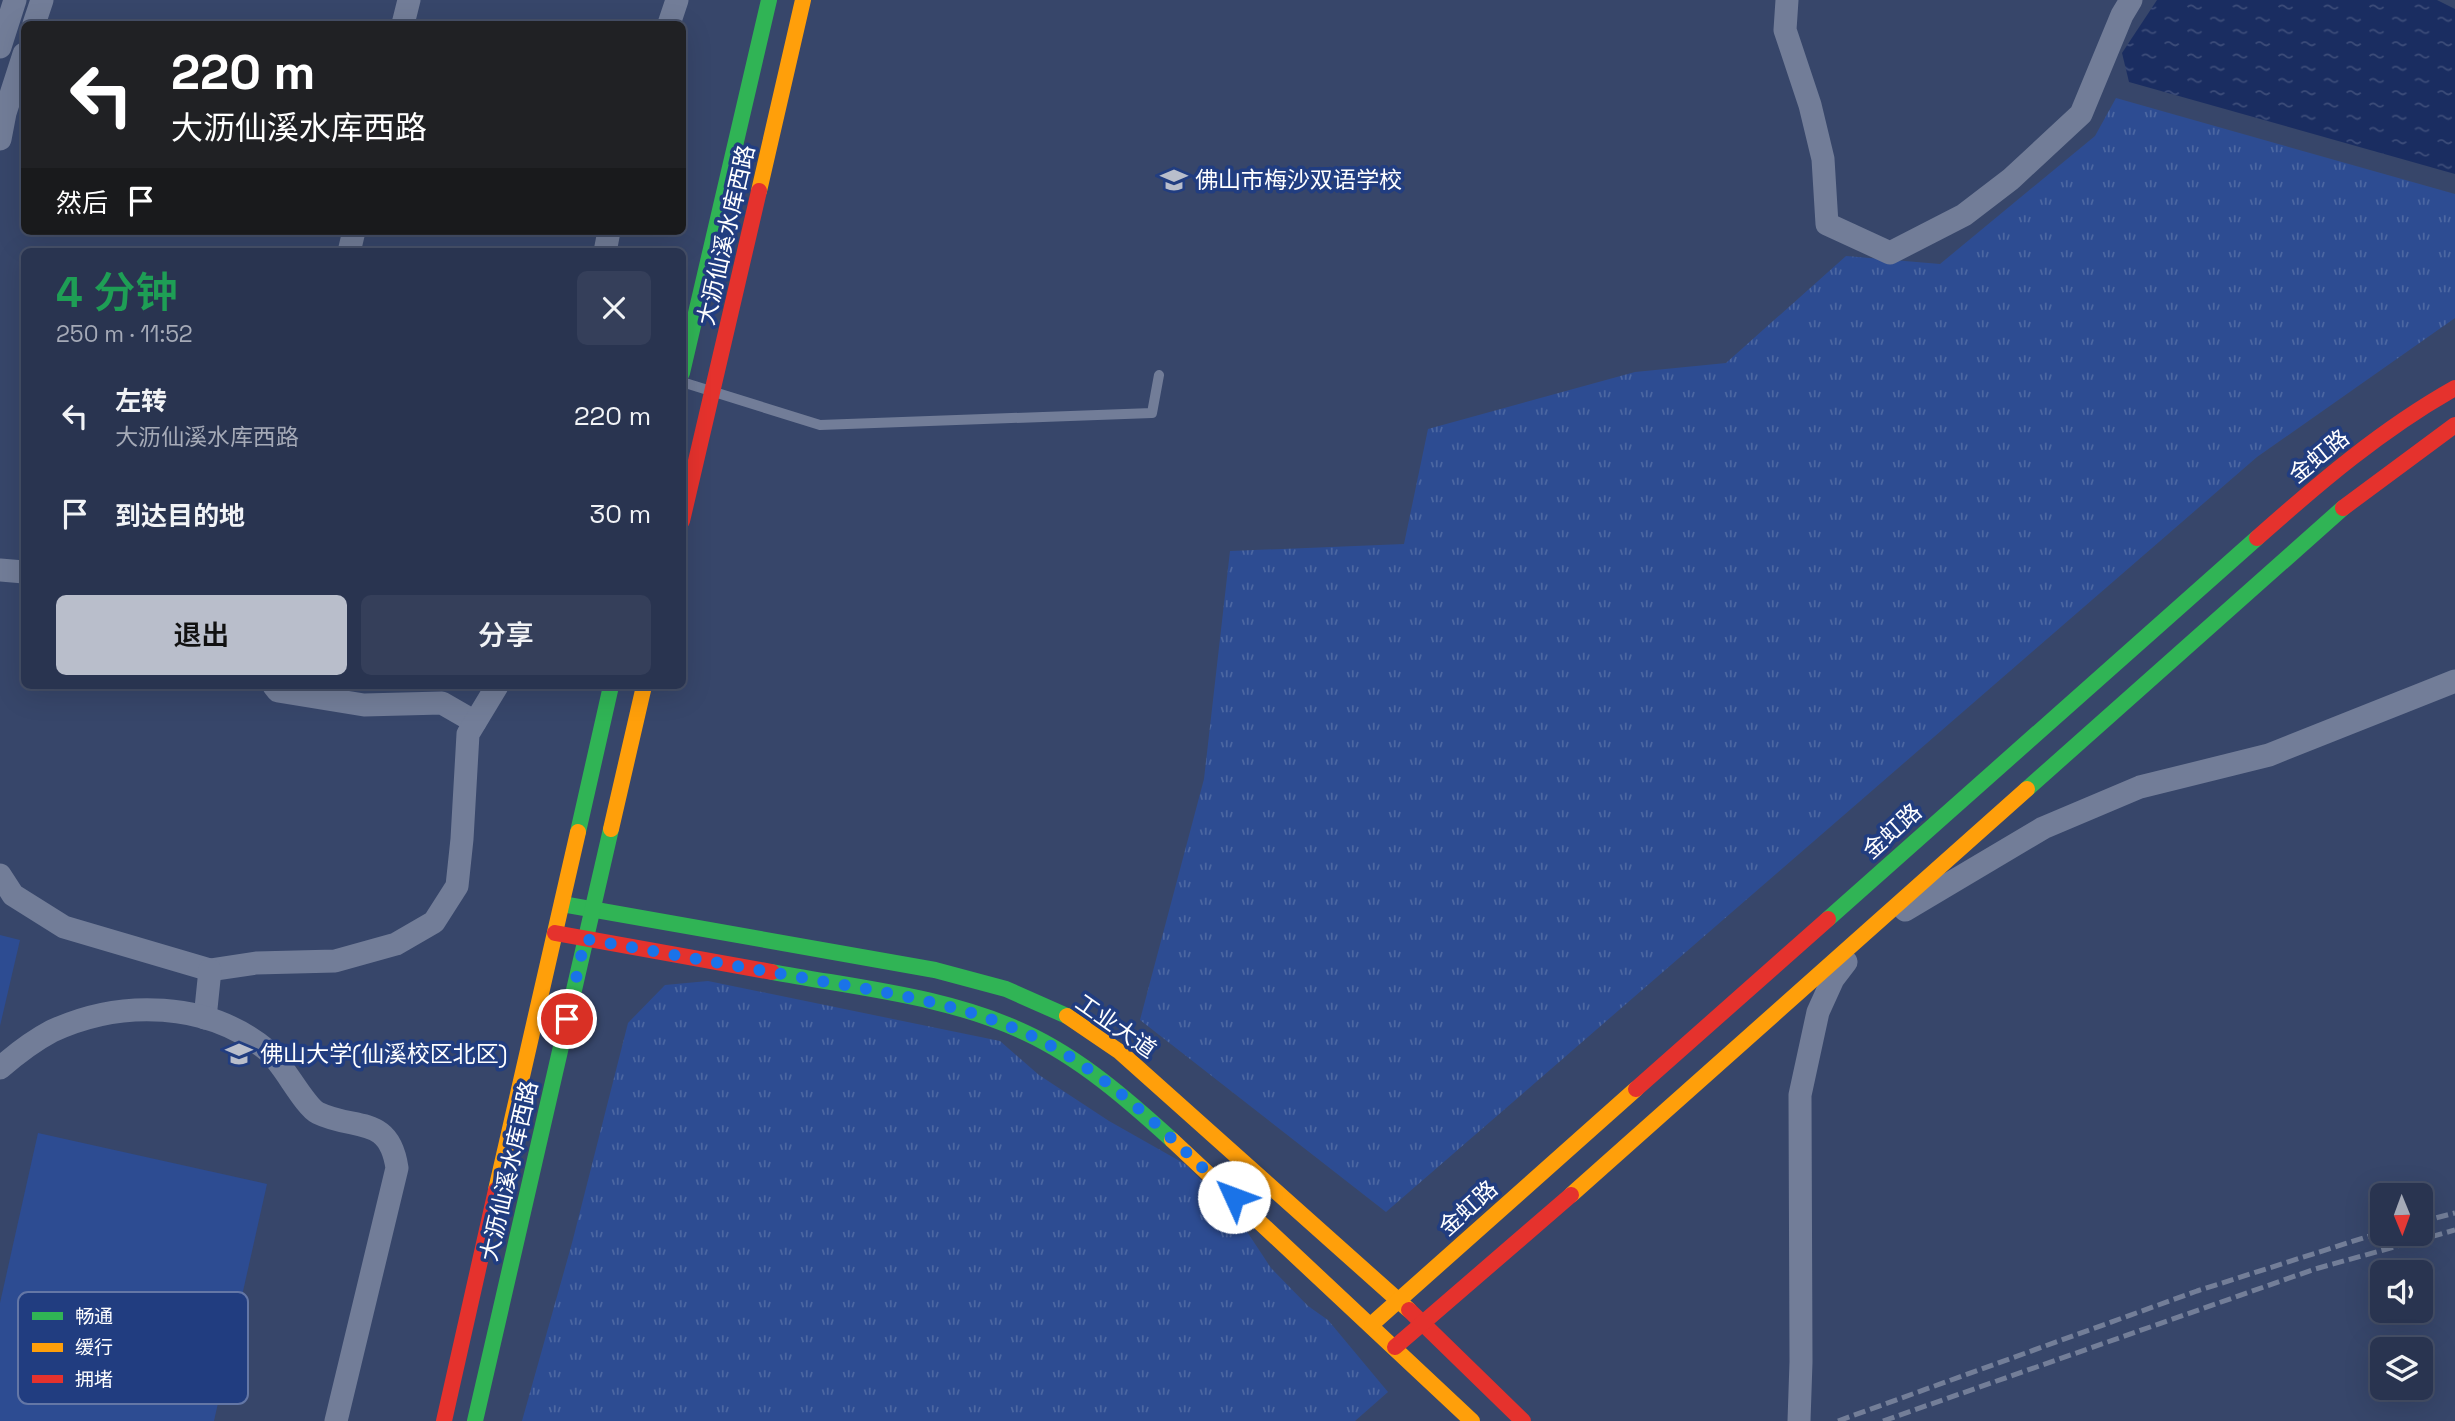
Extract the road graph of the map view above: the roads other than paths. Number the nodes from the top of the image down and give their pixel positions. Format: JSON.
{"nodes":[{"id":1,"x":15,"y":0,"type":"edge"},
{"id":2,"x":42,"y":0,"type":"edge"},
{"id":3,"x":409,"y":0,"type":"edge"},
{"id":4,"x":677,"y":0,"type":"edge"},
{"id":5,"x":769,"y":0,"type":"edge"},
{"id":6,"x":803,"y":0,"type":"edge"},
{"id":7,"x":1787,"y":0,"type":"edge"},
{"id":8,"x":2131,"y":0,"type":"edge"},
{"id":9,"x":35,"y":21,"type":"edge"},
{"id":10,"x":404,"y":21,"type":"edge"},
{"id":11,"x":670,"y":21,"type":"edge"},
{"id":12,"x":0,"y":47,"type":"edge"},
{"id":13,"x":21,"y":63,"type":"edge"},
{"id":14,"x":0,"y":139,"type":"edge"},
{"id":15,"x":686,"y":356,"type":"edge"},
{"id":16,"x":1159,"y":376,"type":"dead end"},
{"id":17,"x":686,"y":383,"type":"edge"},
{"id":18,"x":2455,"y":388,"type":"edge"},
{"id":19,"x":713,"y":391,"type":"junction"},
{"id":20,"x":2455,"y":425,"type":"edge"},
{"id":21,"x":686,"y":504,"type":"edge"},
{"id":22,"x":0,"y":570,"type":"edge"},
{"id":23,"x":21,"y":572,"type":"edge"},
{"id":24,"x":2455,"y":681,"type":"edge"},
{"id":25,"x":276,"y":689,"type":"edge"},
{"id":26,"x":495,"y":689,"type":"edge"},
{"id":27,"x":610,"y":689,"type":"edge"},
{"id":28,"x":643,"y":689,"type":"edge"},
{"id":29,"x":475,"y":722,"type":"junction"},
{"id":30,"x":0,"y":875,"type":"edge"},
{"id":31,"x":562,"y":904,"type":"junction"},
{"id":32,"x":593,"y":909,"type":"junction"},
{"id":33,"x":555,"y":933,"type":"junction"},
{"id":34,"x":585,"y":939,"type":"junction"},
{"id":35,"x":210,"y":970,"type":"junction"},
{"id":36,"x":205,"y":1018,"type":"junction"},
{"id":37,"x":0,"y":1068,"type":"edge"},
{"id":38,"x":1398,"y":1300,"type":"junction"},
{"id":39,"x":1372,"y":1324,"type":"junction"},
{"id":40,"x":1421,"y":1325,"type":"junction"},
{"id":41,"x":1395,"y":1347,"type":"junction"},
{"id":42,"x":336,"y":1421,"type":"edge"},
{"id":43,"x":444,"y":1421,"type":"edge"},
{"id":44,"x":475,"y":1421,"type":"edge"},
{"id":45,"x":1472,"y":1421,"type":"edge"},
{"id":46,"x":1523,"y":1421,"type":"edge"},
{"id":47,"x":1800,"y":1421,"type":"edge"}],
"edges":[{"from":1,"to":12,"type":"street"},
{"from":2,"to":9,"type":"street"},
{"from":3,"to":10,"type":"street"},
{"from":4,"to":11,"type":"street"},
{"from":5,"to":15,"type":"street"},
{"from":6,"to":19,"type":"street","name":"大沥仙溪水库西路"},
{"from":7,"to":8,"type":"street"},
{"from":13,"to":14,"type":"street"},
{"from":16,"to":19,"type":"lane"},
{"from":17,"to":19,"type":"lane"},
{"from":18,"to":38,"type":"street","name":"金虹路"},
{"from":19,"to":21,"type":"street","name":"大沥仙溪水库西路"},
{"from":20,"to":40,"type":"street"},
{"from":22,"to":23,"type":"street"},
{"from":24,"to":47,"type":"street"},
{"from":25,"to":29,"type":"street"},
{"from":26,"to":29,"type":"street"},
{"from":27,"to":31,"type":"street"},
{"from":28,"to":32,"type":"street","name":"大沥仙溪水库西路"},
{"from":29,"to":35,"type":"street"},
{"from":30,"to":35,"type":"street"},
{"from":31,"to":32,"type":"street","name":"工业大道"},
{"from":31,"to":33,"type":"street"},
{"from":32,"to":34,"type":"street","name":"大沥仙溪水库西路"},
{"from":32,"to":38,"type":"street","name":"工业大道"},
{"from":33,"to":34,"type":"street"},
{"from":33,"to":43,"type":"street"},
{"from":34,"to":39,"type":"street"},
{"from":34,"to":44,"type":"street","name":"大沥仙溪水库西路"},
{"from":35,"to":36,"type":"street"},
{"from":36,"to":37,"type":"street"},
{"from":36,"to":42,"type":"street"},
{"from":38,"to":39,"type":"street","name":"金虹路"},
{"from":38,"to":40,"type":"street","name":"工业大道"},
{"from":39,"to":41,"type":"street"},
{"from":40,"to":41,"type":"street"},
{"from":40,"to":46,"type":"street","name":"工业大道"},
{"from":41,"to":45,"type":"street"}]}
